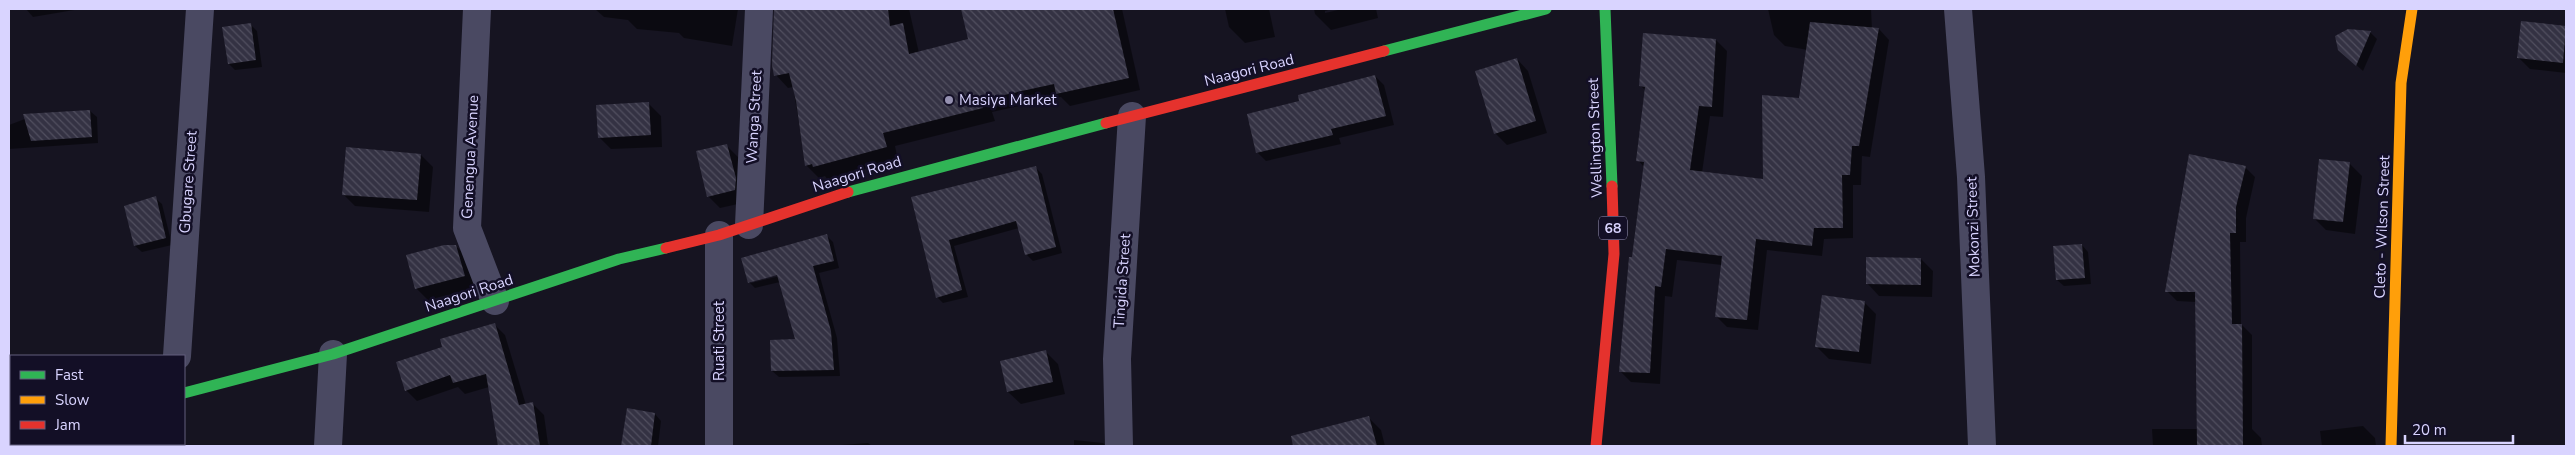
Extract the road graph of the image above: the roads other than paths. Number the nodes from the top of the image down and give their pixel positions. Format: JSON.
{"nodes":[{"id":1,"x":200,"y":9,"type":"edge"},
{"id":2,"x":477,"y":9,"type":"edge"},
{"id":3,"x":760,"y":9,"type":"edge"},
{"id":4,"x":1546,"y":9,"type":"edge"},
{"id":5,"x":1605,"y":9,"type":"edge"},
{"id":6,"x":1958,"y":9,"type":"edge"},
{"id":7,"x":2412,"y":9,"type":"edge"},
{"id":8,"x":1132,"y":116,"type":"junction"},
{"id":9,"x":749,"y":225,"type":"junction"},
{"id":10,"x":719,"y":235,"type":"junction"},
{"id":11,"x":495,"y":300,"type":"junction"},
{"id":12,"x":332,"y":354,"type":"junction"},
{"id":13,"x":177,"y":355,"type":"edge"},
{"id":14,"x":185,"y":393,"type":"edge"},
{"id":15,"x":328,"y":446,"type":"edge"},
{"id":16,"x":719,"y":446,"type":"edge"},
{"id":17,"x":1119,"y":446,"type":"edge"},
{"id":18,"x":1596,"y":446,"type":"edge"},
{"id":19,"x":1982,"y":446,"type":"edge"},
{"id":20,"x":2391,"y":446,"type":"edge"}],
"edges":[{"from":1,"to":13,"type":"street","name":"Gbugare Street"},
{"from":2,"to":11,"type":"street","name":"Genengua Avenue"},
{"from":3,"to":9,"type":"street","name":"Wanga Street"},
{"from":4,"to":8,"type":"street","name":"Naagori Road"},
{"from":5,"to":18,"type":"street","name":"Wellington Street","number":"68"},
{"from":6,"to":19,"type":"street","name":"Mokonzi Street"},
{"from":7,"to":20,"type":"street","name":"Cleto - Wilson Street"},
{"from":8,"to":9,"type":"street","name":"Naagori Road"},
{"from":8,"to":17,"type":"street","name":"Tingida Street"},
{"from":9,"to":10,"type":"street","name":"Naagori Road"},
{"from":10,"to":11,"type":"street","name":"Naagori Road"},
{"from":10,"to":16,"type":"street","name":"Ruati Street"},
{"from":11,"to":12,"type":"street","name":"Naagori Road"},
{"from":12,"to":14,"type":"street","name":"Naagori Road"},
{"from":12,"to":15,"type":"street"}]}
